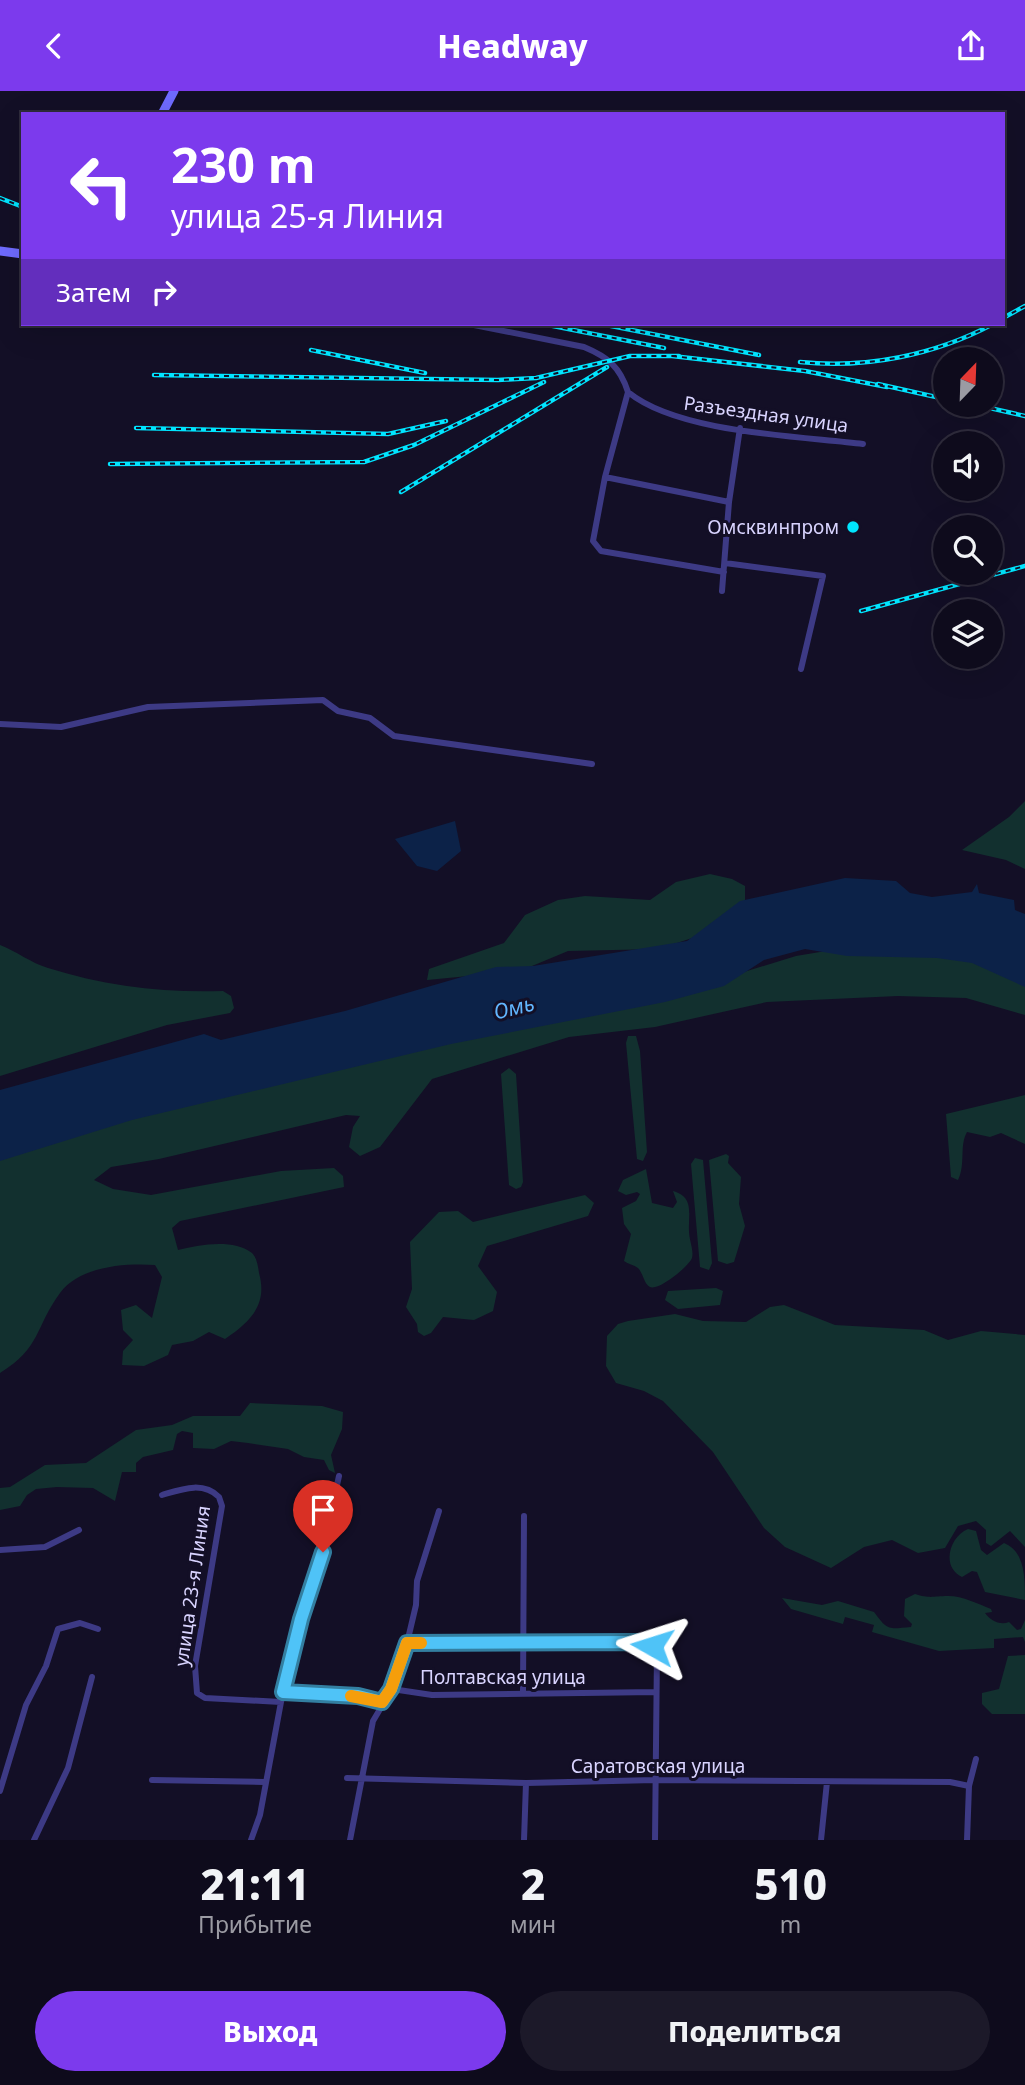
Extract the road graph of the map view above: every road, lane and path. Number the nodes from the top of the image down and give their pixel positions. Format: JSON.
{"nodes":[{"id":1,"x":174,"y":91,"type":"edge"},
{"id":2,"x":163,"y":112,"type":"edge"},
{"id":3,"x":0,"y":251,"type":"edge"},
{"id":4,"x":21,"y":254,"type":"edge"},
{"id":5,"x":479,"y":326,"type":"edge"},
{"id":6,"x":628,"y":391,"type":"junction"},
{"id":7,"x":740,"y":428,"type":"junction"},
{"id":8,"x":863,"y":444,"type":"dead end"},
{"id":9,"x":605,"y":477,"type":"junction"},
{"id":10,"x":729,"y":502,"type":"junction"},
{"id":11,"x":725,"y":563,"type":"junction"},
{"id":12,"x":724,"y":572,"type":"junction"},
{"id":13,"x":722,"y":591,"type":"dead end"},
{"id":14,"x":801,"y":669,"type":"dead end"},
{"id":15,"x":0,"y":724,"type":"edge"},
{"id":16,"x":592,"y":764,"type":"dead end"},
{"id":17,"x":339,"y":1476,"type":"dead end"},
{"id":18,"x":162,"y":1495,"type":"dead end"},
{"id":19,"x":439,"y":1511,"type":"dead end"},
{"id":20,"x":524,"y":1516,"type":"dead end"},
{"id":21,"x":79,"y":1530,"type":"dead end"},
{"id":22,"x":0,"y":1550,"type":"edge"},
{"id":23,"x":98,"y":1629,"type":"dead end"},
{"id":24,"x":407,"y":1643,"type":"junction"},
{"id":25,"x":523,"y":1643,"type":"junction"},
{"id":26,"x":92,"y":1677,"type":"dead end"},
{"id":27,"x":391,"y":1689,"type":"junction"},
{"id":28,"x":283,"y":1692,"type":"junction"},
{"id":29,"x":656,"y":1692,"type":"junction"},
{"id":30,"x":523,"y":1693,"type":"junction"},
{"id":31,"x":281,"y":1702,"type":"junction"},
{"id":32,"x":382,"y":1702,"type":"junction"},
{"id":33,"x":976,"y":1759,"type":"dead end"},
{"id":34,"x":347,"y":1778,"type":"dead end"},
{"id":35,"x":364,"y":1779,"type":"junction"},
{"id":36,"x":152,"y":1780,"type":"dead end"},
{"id":37,"x":655,"y":1780,"type":"junction"},
{"id":38,"x":264,"y":1782,"type":"junction"},
{"id":39,"x":827,"y":1782,"type":"junction"},
{"id":40,"x":526,"y":1783,"type":"junction"},
{"id":41,"x":969,"y":1786,"type":"junction"},
{"id":42,"x":0,"y":1791,"type":"edge"},
{"id":43,"x":34,"y":1840,"type":"edge"},
{"id":44,"x":251,"y":1840,"type":"edge"},
{"id":45,"x":350,"y":1840,"type":"edge"},
{"id":46,"x":524,"y":1840,"type":"edge"},
{"id":47,"x":656,"y":1840,"type":"edge"},
{"id":48,"x":821,"y":1840,"type":"edge"},
{"id":49,"x":967,"y":1840,"type":"edge"}],
"edges":[{"from":1,"to":2,"type":"main road"},
{"from":3,"to":4,"type":"main road"},
{"from":5,"to":6,"type":"street"},
{"from":6,"to":7,"type":"street","name":"Разъездная улица"},
{"from":6,"to":9,"type":"street"},
{"from":7,"to":8,"type":"street","name":"Разъездная улица"},
{"from":7,"to":10,"type":"street"},
{"from":9,"to":10,"type":"street"},
{"from":9,"to":12,"type":"street"},
{"from":10,"to":11,"type":"street"},
{"from":11,"to":12,"type":"street"},
{"from":11,"to":14,"type":"street"},
{"from":12,"to":13,"type":"street"},
{"from":15,"to":16,"type":"street"},
{"from":17,"to":28,"type":"street"},
{"from":18,"to":31,"type":"street","name":"улица 23-я Линия"},
{"from":19,"to":24,"type":"street"},
{"from":20,"to":25,"type":"street"},
{"from":21,"to":22,"type":"street"},
{"from":23,"to":42,"type":"street"},
{"from":24,"to":25,"type":"street"},
{"from":24,"to":27,"type":"street"},
{"from":25,"to":29,"type":"street"},
{"from":25,"to":30,"type":"street"},
{"from":26,"to":43,"type":"street"},
{"from":27,"to":30,"type":"street","name":"Полтавская улица"},
{"from":27,"to":32,"type":"street"},
{"from":28,"to":31,"type":"street"},
{"from":28,"to":32,"type":"street"},
{"from":29,"to":30,"type":"street","name":"Полтавская улица"},
{"from":29,"to":37,"type":"street"},
{"from":31,"to":38,"type":"street"},
{"from":32,"to":35,"type":"street"},
{"from":33,"to":41,"type":"street"},
{"from":34,"to":35,"type":"street","name":"Саратовская улица"},
{"from":35,"to":40,"type":"street","name":"Саратовская улица"},
{"from":35,"to":45,"type":"street"},
{"from":36,"to":38,"type":"street"},
{"from":37,"to":39,"type":"street","name":"Саратовская улица"},
{"from":37,"to":40,"type":"street","name":"Саратовская улица"},
{"from":37,"to":47,"type":"street"},
{"from":38,"to":44,"type":"street"},
{"from":39,"to":41,"type":"street","name":"Саратовская улица"},
{"from":39,"to":48,"type":"street"},
{"from":40,"to":46,"type":"street"},
{"from":41,"to":49,"type":"street"}]}
